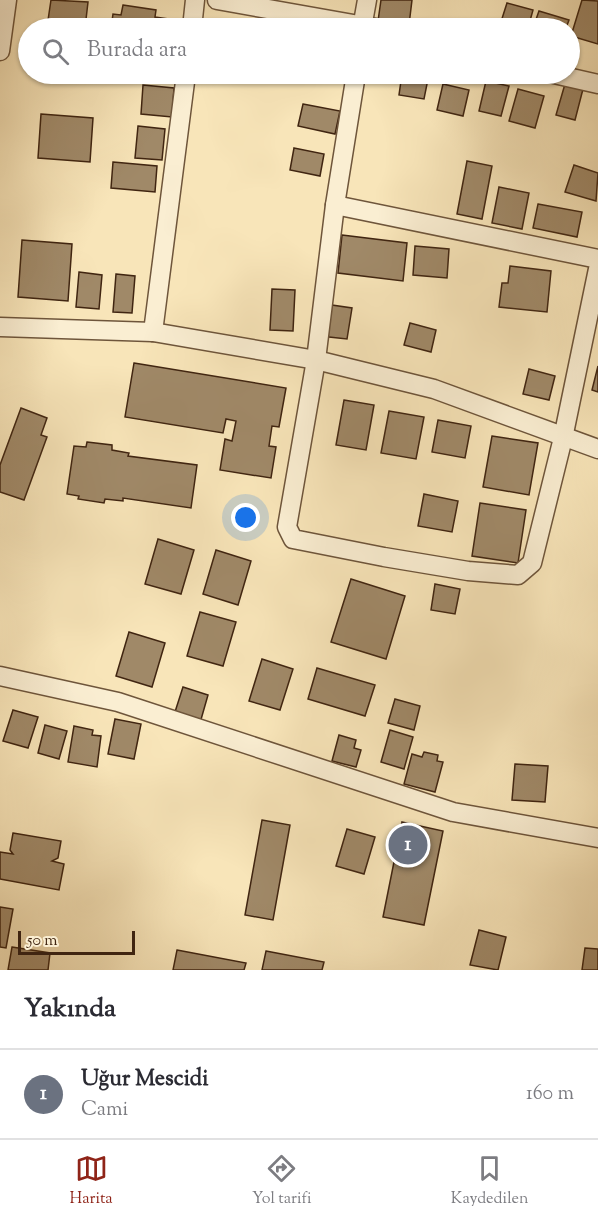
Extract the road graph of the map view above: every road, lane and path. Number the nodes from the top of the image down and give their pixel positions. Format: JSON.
{"nodes":[{"id":1,"x":7,"y":0,"type":"edge"},
{"id":2,"x":195,"y":0,"type":"edge"},
{"id":3,"x":217,"y":0,"type":"edge"},
{"id":4,"x":367,"y":0,"type":"edge"},
{"id":5,"x":193,"y":18,"type":"edge"},
{"id":6,"x":317,"y":18,"type":"edge"},
{"id":7,"x":367,"y":18,"type":"edge"},
{"id":8,"x":0,"y":51,"type":"edge"},
{"id":9,"x":580,"y":80,"type":"edge"},
{"id":10,"x":185,"y":84,"type":"edge"},
{"id":11,"x":354,"y":84,"type":"edge"},
{"id":12,"x":598,"y":84,"type":"edge"},
{"id":13,"x":335,"y":206,"type":"junction"},
{"id":14,"x":598,"y":259,"type":"edge"},
{"id":15,"x":598,"y":269,"type":"edge"},
{"id":16,"x":0,"y":327,"type":"edge"},
{"id":17,"x":153,"y":332,"type":"junction"},
{"id":18,"x":316,"y":360,"type":"junction"},
{"id":19,"x":563,"y":438,"type":"junction"},
{"id":20,"x":598,"y":450,"type":"edge"},
{"id":21,"x":0,"y":676,"type":"edge"},
{"id":22,"x":598,"y":838,"type":"edge"}],
"edges":[{"from":1,"to":8,"type":"street"},
{"from":2,"to":5,"type":"street"},
{"from":3,"to":6,"type":"street"},
{"from":4,"to":7,"type":"street"},
{"from":9,"to":12,"type":"street"},
{"from":10,"to":17,"type":"street"},
{"from":11,"to":13,"type":"street"},
{"from":13,"to":14,"type":"street"},
{"from":13,"to":18,"type":"street"},
{"from":15,"to":19,"type":"street"},
{"from":16,"to":17,"type":"street"},
{"from":17,"to":18,"type":"street"},
{"from":18,"to":19,"type":"street"},
{"from":18,"to":19,"type":"street"},
{"from":19,"to":20,"type":"street"},
{"from":21,"to":22,"type":"street"}]}
